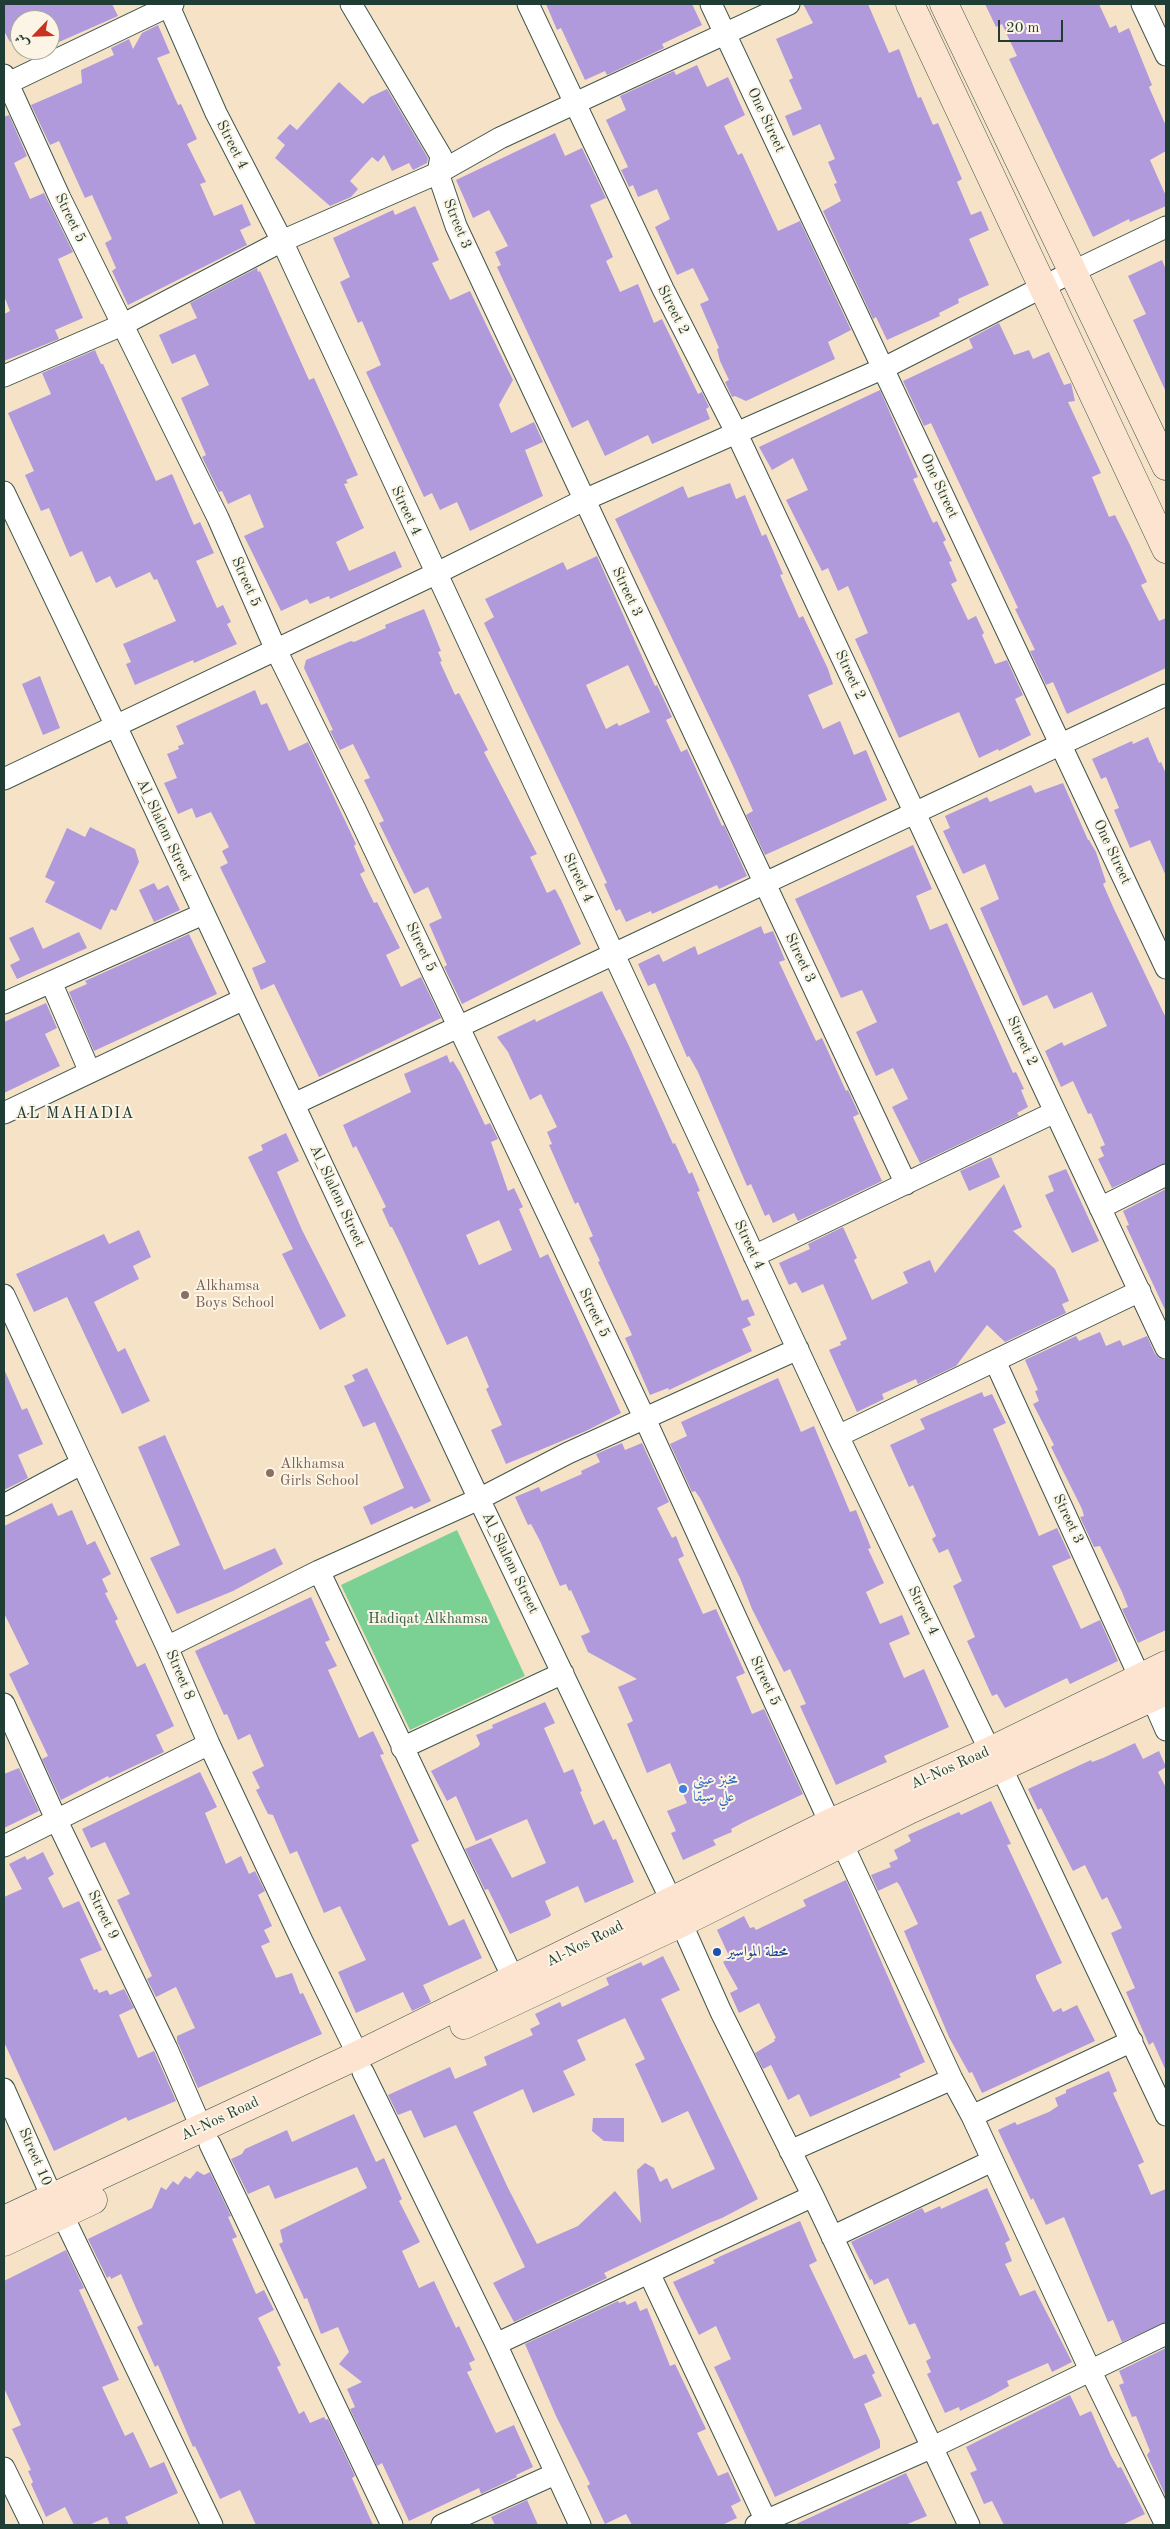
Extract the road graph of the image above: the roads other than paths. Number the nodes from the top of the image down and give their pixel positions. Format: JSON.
{"nodes":[{"id":1,"x":170,"y":4,"type":"edge"},
{"id":2,"x":351,"y":4,"type":"edge"},
{"id":3,"x":528,"y":4,"type":"edge"},
{"id":4,"x":711,"y":4,"type":"edge"},
{"id":5,"x":789,"y":4,"type":"edge"},
{"id":6,"x":910,"y":4,"type":"edge"},
{"id":7,"x":944,"y":4,"type":"edge"},
{"id":8,"x":1142,"y":4,"type":"edge"},
{"id":9,"x":725,"y":33,"type":"junction"},
{"id":10,"x":1166,"y":55,"type":"edge"},
{"id":11,"x":5,"y":82,"type":"edge"},
{"id":12,"x":575,"y":102,"type":"junction"},
{"id":13,"x":438,"y":173,"type":"junction"},
{"id":14,"x":1166,"y":228,"type":"edge"},
{"id":15,"x":282,"y":241,"type":"junction"},
{"id":16,"x":1074,"y":271,"type":"junction"},
{"id":17,"x":1044,"y":287,"type":"junction"},
{"id":18,"x":122,"y":325,"type":"junction"},
{"id":19,"x":884,"y":368,"type":"junction"},
{"id":20,"x":4,"y":376,"type":"edge"},
{"id":21,"x":736,"y":432,"type":"junction"},
{"id":22,"x":1166,"y":466,"type":"edge"},
{"id":23,"x":4,"y":492,"type":"edge"},
{"id":24,"x":584,"y":500,"type":"junction"},
{"id":25,"x":1166,"y":549,"type":"edge"},
{"id":26,"x":435,"y":574,"type":"junction"},
{"id":27,"x":276,"y":650,"type":"junction"},
{"id":28,"x":1166,"y":695,"type":"edge"},
{"id":29,"x":116,"y":726,"type":"junction"},
{"id":30,"x":1061,"y":743,"type":"junction"},
{"id":31,"x":4,"y":779,"type":"edge"},
{"id":32,"x":914,"y":812,"type":"junction"},
{"id":33,"x":764,"y":882,"type":"junction"},
{"id":34,"x":203,"y":914,"type":"junction"},
{"id":35,"x":613,"y":953,"type":"junction"},
{"id":36,"x":1166,"y":968,"type":"edge"},
{"id":37,"x":51,"y":982,"type":"junction"},
{"id":38,"x":244,"y":999,"type":"junction"},
{"id":39,"x":4,"y":1003,"type":"edge"},
{"id":40,"x":458,"y":1026,"type":"junction"},
{"id":41,"x":89,"y":1070,"type":"junction"},
{"id":42,"x":294,"y":1104,"type":"junction"},
{"id":43,"x":1055,"y":1112,"type":"junction"},
{"id":44,"x":4,"y":1113,"type":"edge"},
{"id":45,"x":1166,"y":1175,"type":"edge"},
{"id":46,"x":906,"y":1184,"type":"junction"},
{"id":47,"x":1100,"y":1208,"type":"junction"},
{"id":48,"x":754,"y":1256,"type":"junction"},
{"id":49,"x":1140,"y":1291,"type":"junction"},
{"id":50,"x":4,"y":1295,"type":"edge"},
{"id":51,"x":1166,"y":1348,"type":"edge"},
{"id":52,"x":798,"y":1350,"type":"junction"},
{"id":53,"x":995,"y":1361,"type":"junction"},
{"id":54,"x":646,"y":1418,"type":"junction"},
{"id":55,"x":838,"y":1436,"type":"junction"},
{"id":56,"x":81,"y":1464,"type":"junction"},
{"id":57,"x":479,"y":1499,"type":"junction"},
{"id":58,"x":4,"y":1505,"type":"edge"},
{"id":59,"x":318,"y":1571,"type":"junction"},
{"id":60,"x":167,"y":1647,"type":"junction"},
{"id":61,"x":1166,"y":1665,"type":"edge"},
{"id":62,"x":563,"y":1674,"type":"junction"},
{"id":63,"x":1153,"y":1689,"type":"edge"},
{"id":64,"x":4,"y":1704,"type":"edge"},
{"id":65,"x":1166,"y":1730,"type":"edge"},
{"id":66,"x":209,"y":1744,"type":"junction"},
{"id":67,"x":402,"y":1748,"type":"junction"},
{"id":68,"x":996,"y":1760,"type":"junction"},
{"id":69,"x":56,"y":1819,"type":"junction"},
{"id":70,"x":837,"y":1834,"type":"junction"},
{"id":71,"x":4,"y":1846,"type":"edge"},
{"id":72,"x":676,"y":1912,"type":"junction"},
{"id":73,"x":514,"y":1980,"type":"junction"},
{"id":74,"x":1132,"y":2041,"type":"junction"},
{"id":75,"x":361,"y":2063,"type":"junction"},
{"id":76,"x":952,"y":2079,"type":"junction"},
{"id":77,"x":4,"y":2090,"type":"edge"},
{"id":78,"x":1166,"y":2114,"type":"edge"},
{"id":79,"x":972,"y":2116,"type":"junction"},
{"id":80,"x":206,"y":2136,"type":"junction"},
{"id":81,"x":790,"y":2151,"type":"junction"},
{"id":82,"x":992,"y":2161,"type":"junction"},
{"id":83,"x":813,"y":2196,"type":"junction"},
{"id":84,"x":57,"y":2206,"type":"junction"},
{"id":85,"x":4,"y":2220,"type":"edge"},
{"id":86,"x":832,"y":2237,"type":"junction"},
{"id":87,"x":4,"y":2242,"type":"edge"},
{"id":88,"x":649,"y":2273,"type":"junction"},
{"id":89,"x":1166,"y":2334,"type":"edge"},
{"id":90,"x":496,"y":2344,"type":"junction"},
{"id":91,"x":1091,"y":2372,"type":"junction"},
{"id":92,"x":933,"y":2447,"type":"junction"},
{"id":93,"x":4,"y":2468,"type":"edge"},
{"id":94,"x":555,"y":2474,"type":"junction"},
{"id":95,"x":763,"y":2524,"type":"edge"},
{"id":96,"x":32,"y":2525,"type":"edge"},
{"id":97,"x":212,"y":2525,"type":"edge"},
{"id":98,"x":392,"y":2525,"type":"edge"},
{"id":99,"x":442,"y":2525,"type":"edge"},
{"id":100,"x":580,"y":2525,"type":"edge"},
{"id":101,"x":969,"y":2525,"type":"edge"},
{"id":102,"x":1166,"y":2525,"type":"edge"}],
"edges":[{"from":1,"to":11,"type":"street"},
{"from":1,"to":15,"type":"street","name":"Street 4"},
{"from":2,"to":13,"type":"street","name":"Street 3"},
{"from":3,"to":12,"type":"street","name":"Street 2"},
{"from":4,"to":9,"type":"street","name":"One Street"},
{"from":5,"to":9,"type":"street"},
{"from":6,"to":17,"type":"main road"},
{"from":7,"to":16,"type":"main road"},
{"from":8,"to":10,"type":"street"},
{"from":9,"to":12,"type":"street"},
{"from":9,"to":19,"type":"street","name":"One Street"},
{"from":11,"to":18,"type":"street","name":"Street 5"},
{"from":12,"to":13,"type":"street"},
{"from":12,"to":21,"type":"street","name":"Street 2"},
{"from":13,"to":15,"type":"street"},
{"from":13,"to":24,"type":"street","name":"Street 3"},
{"from":14,"to":16,"type":"street"},
{"from":15,"to":18,"type":"street"},
{"from":15,"to":26,"type":"street","name":"Street 4"},
{"from":16,"to":17,"type":"street"},
{"from":16,"to":22,"type":"main road"},
{"from":17,"to":19,"type":"street"},
{"from":17,"to":25,"type":"main road"},
{"from":18,"to":20,"type":"street"},
{"from":18,"to":27,"type":"street","name":"Street 5"},
{"from":19,"to":21,"type":"street"},
{"from":19,"to":30,"type":"street","name":"One Street"},
{"from":21,"to":24,"type":"street"},
{"from":21,"to":32,"type":"street","name":"Street 2"},
{"from":23,"to":29,"type":"street","name":"Al_Slalem Street"},
{"from":24,"to":26,"type":"street"},
{"from":24,"to":33,"type":"street","name":"Street 3"},
{"from":26,"to":27,"type":"street"},
{"from":26,"to":35,"type":"street","name":"Street 4"},
{"from":27,"to":29,"type":"street"},
{"from":27,"to":40,"type":"street","name":"Street 5"},
{"from":28,"to":30,"type":"street"},
{"from":29,"to":31,"type":"street"},
{"from":29,"to":34,"type":"street","name":"Al_Slalem Street"},
{"from":30,"to":32,"type":"street"},
{"from":30,"to":36,"type":"street","name":"One Street"},
{"from":32,"to":33,"type":"street"},
{"from":32,"to":43,"type":"street","name":"Street 2"},
{"from":33,"to":35,"type":"street"},
{"from":33,"to":46,"type":"street","name":"Street 3"},
{"from":34,"to":37,"type":"street"},
{"from":34,"to":38,"type":"street","name":"Al_Slalem Street"},
{"from":35,"to":40,"type":"street"},
{"from":35,"to":48,"type":"street","name":"Street 4"},
{"from":37,"to":39,"type":"street"},
{"from":37,"to":41,"type":"street"},
{"from":38,"to":41,"type":"street"},
{"from":38,"to":42,"type":"street","name":"Al_Slalem Street"},
{"from":40,"to":42,"type":"street"},
{"from":40,"to":54,"type":"street","name":"Street 5"},
{"from":41,"to":44,"type":"street"},
{"from":42,"to":57,"type":"street","name":"Al_Slalem Street"},
{"from":43,"to":46,"type":"street"},
{"from":43,"to":47,"type":"street","name":"Street 2"},
{"from":45,"to":47,"type":"street"},
{"from":46,"to":48,"type":"street"},
{"from":47,"to":49,"type":"street","name":"Street 2"},
{"from":48,"to":52,"type":"street","name":"Street 4"},
{"from":49,"to":51,"type":"street","name":"Street 2"},
{"from":49,"to":53,"type":"street"},
{"from":50,"to":56,"type":"street","name":"Street 8"},
{"from":52,"to":54,"type":"street"},
{"from":52,"to":55,"type":"street","name":"Street 4"},
{"from":53,"to":55,"type":"street"},
{"from":53,"to":63,"type":"street","name":"Street 3"},
{"from":54,"to":57,"type":"street"},
{"from":54,"to":70,"type":"street","name":"Street 5"},
{"from":55,"to":68,"type":"street","name":"Street 4"},
{"from":56,"to":58,"type":"street"},
{"from":56,"to":60,"type":"street","name":"Street 8"},
{"from":57,"to":59,"type":"street"},
{"from":57,"to":62,"type":"street","name":"Al_Slalem Street"},
{"from":59,"to":60,"type":"street"},
{"from":59,"to":67,"type":"street"},
{"from":60,"to":66,"type":"street","name":"Street 8"},
{"from":61,"to":63,"type":"main road","name":"Al-Nos Road"},
{"from":62,"to":67,"type":"street"},
{"from":62,"to":72,"type":"street","name":"Al_Slalem Street"},
{"from":63,"to":65,"type":"street","name":"Street 3"},
{"from":63,"to":68,"type":"main road","name":"Al-Nos Road"},
{"from":64,"to":69,"type":"street","name":"Street 9"},
{"from":66,"to":69,"type":"street"},
{"from":66,"to":75,"type":"street","name":"Street 8"},
{"from":67,"to":73,"type":"street"},
{"from":68,"to":70,"type":"main road","name":"Al-Nos Road"},
{"from":68,"to":74,"type":"street","name":"Street 4"},
{"from":69,"to":71,"type":"street"},
{"from":69,"to":80,"type":"street","name":"Street 9"},
{"from":70,"to":72,"type":"main road","name":"Al-Nos Road"},
{"from":70,"to":76,"type":"street","name":"Street 5"},
{"from":72,"to":73,"type":"main road","name":"Al-Nos Road"},
{"from":72,"to":75,"type":"main road","name":"Al-Nos Road"},
{"from":72,"to":81,"type":"street","name":"Al_Slalem Street"},
{"from":73,"to":75,"type":"main road","name":"Al-Nos Road"},
{"from":74,"to":78,"type":"street","name":"Street 4"},
{"from":74,"to":79,"type":"street"},
{"from":75,"to":80,"type":"main road","name":"Al-Nos Road"},
{"from":75,"to":90,"type":"street","name":"Street 8"},
{"from":76,"to":79,"type":"street","name":"Street 5"},
{"from":76,"to":81,"type":"street"},
{"from":77,"to":84,"type":"street","name":"Street 10"},
{"from":79,"to":82,"type":"street","name":"Street 5"},
{"from":80,"to":84,"type":"main road","name":"Al-Nos Road"},
{"from":80,"to":98,"type":"street","name":"Street 9"},
{"from":81,"to":83,"type":"street","name":"Al_Slalem Street"},
{"from":82,"to":86,"type":"street"},
{"from":82,"to":91,"type":"street","name":"Street 5"},
{"from":83,"to":86,"type":"street","name":"Al_Slalem Street"},
{"from":83,"to":88,"type":"street"},
{"from":84,"to":85,"type":"main road","name":"Al-Nos Road"},
{"from":84,"to":87,"type":"main road","name":"Al-Nos Road"},
{"from":84,"to":97,"type":"street","name":"Street 10"},
{"from":86,"to":92,"type":"street","name":"Al_Slalem Street"},
{"from":88,"to":90,"type":"street"},
{"from":88,"to":95,"type":"street"},
{"from":89,"to":91,"type":"street"},
{"from":90,"to":94,"type":"street","name":"Street 8"},
{"from":91,"to":92,"type":"street"},
{"from":91,"to":102,"type":"street","name":"Street 5"},
{"from":92,"to":95,"type":"street"},
{"from":92,"to":101,"type":"street","name":"Al_Slalem Street"},
{"from":93,"to":96,"type":"street"},
{"from":94,"to":99,"type":"street"},
{"from":94,"to":100,"type":"street","name":"Street 8"}]}
